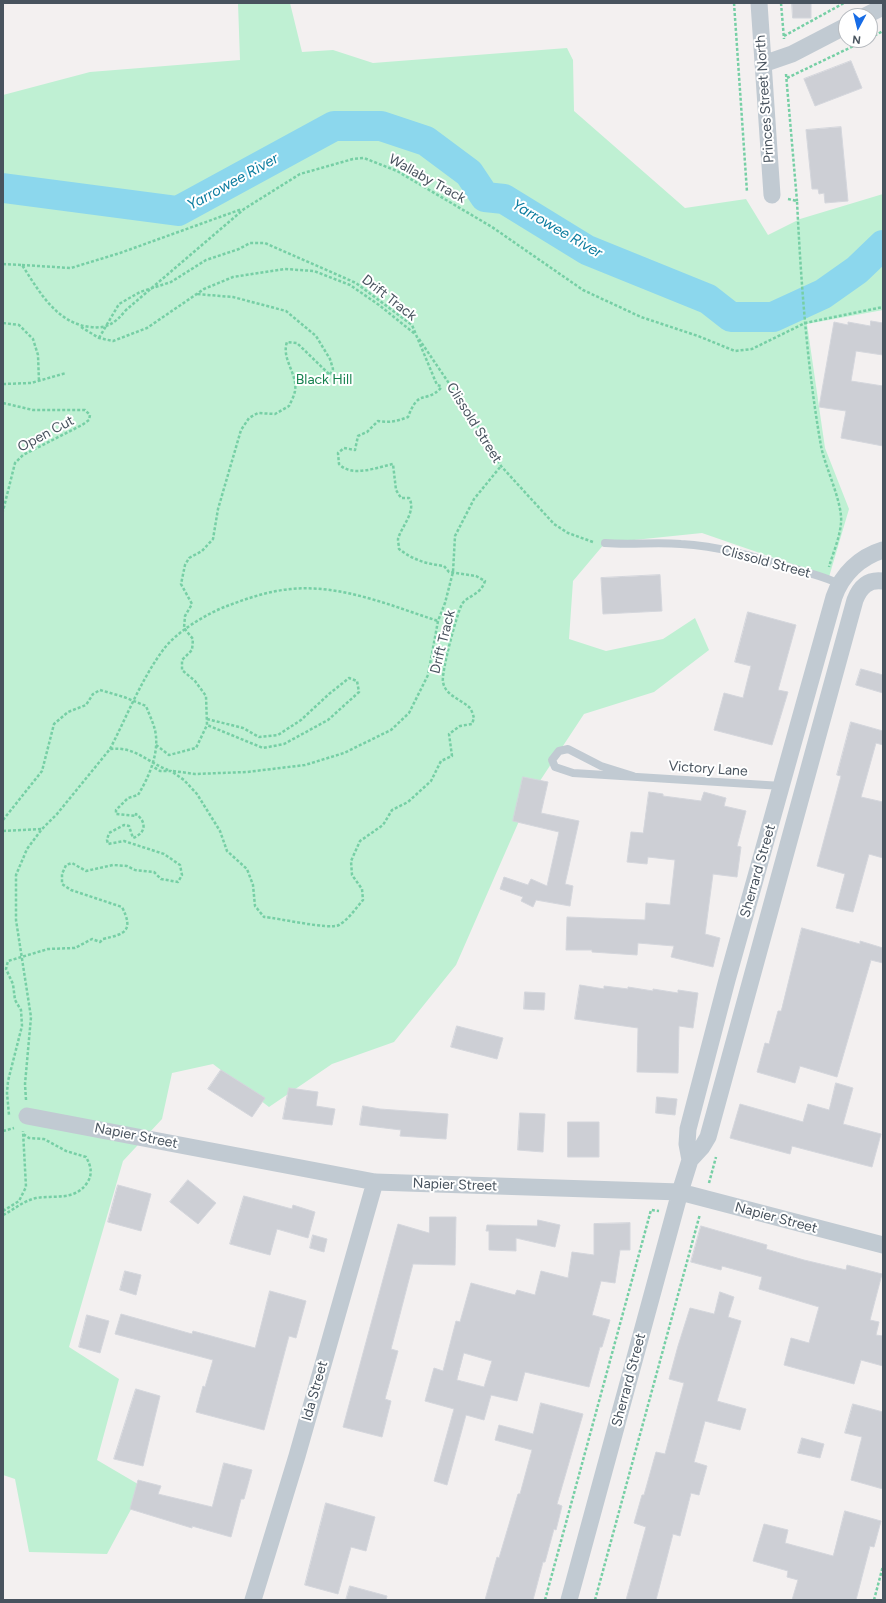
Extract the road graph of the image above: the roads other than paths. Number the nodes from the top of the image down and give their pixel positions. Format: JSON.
{"nodes":[{"id":1,"x":759,"y":3,"type":"edge"},
{"id":2,"x":838,"y":30,"type":"edge"},
{"id":3,"x":763,"y":64,"type":"junction"},
{"id":4,"x":772,"y":195,"type":"road end"},
{"id":5,"x":605,"y":543,"type":"road end"},
{"id":6,"x":883,"y":550,"type":"edge"},
{"id":7,"x":832,"y":581,"type":"junction"},
{"id":8,"x":883,"y":581,"type":"edge"},
{"id":9,"x":860,"y":590,"type":"junction"},
{"id":10,"x":830,"y":613,"type":"junction"},
{"id":11,"x":850,"y":618,"type":"junction"},
{"id":12,"x":633,"y":776,"type":"junction"},
{"id":13,"x":782,"y":786,"type":"junction"},
{"id":14,"x":27,"y":1116,"type":"road end"},
{"id":15,"x":690,"y":1160,"type":"junction"},
{"id":16,"x":375,"y":1182,"type":"junction"},
{"id":17,"x":680,"y":1192,"type":"junction"},
{"id":18,"x":883,"y":1245,"type":"edge"},
{"id":19,"x":253,"y":1600,"type":"edge"},
{"id":20,"x":569,"y":1600,"type":"edge"}],
"edges":[{"from":1,"to":3,"type":"street","name":"Princes Street North"},
{"from":2,"to":3,"type":"street"},
{"from":3,"to":4,"type":"street","name":"Princes Street North"},
{"from":5,"to":7,"type":"lane","name":"Clissold Street"},
{"from":6,"to":7,"type":"street"},
{"from":7,"to":9,"type":"street"},
{"from":7,"to":10,"type":"street","name":"Sherrard Street"},
{"from":8,"to":9,"type":"street"},
{"from":9,"to":11,"type":"street","name":"Sherrard Street"},
{"from":10,"to":11,"type":"street"},
{"from":10,"to":13,"type":"street","name":"Sherrard Street"},
{"from":11,"to":15,"type":"street","name":"Sherrard Street"},
{"from":12,"to":12,"type":"lane","name":"Victory Lane"},
{"from":12,"to":13,"type":"lane","name":"Victory Lane"},
{"from":13,"to":15,"type":"street","name":"Sherrard Street"},
{"from":14,"to":16,"type":"street","name":"Napier Street"},
{"from":15,"to":17,"type":"street","name":"Sherrard Street"},
{"from":16,"to":17,"type":"street","name":"Napier Street"},
{"from":16,"to":19,"type":"street","name":"Ida Street"},
{"from":17,"to":18,"type":"street","name":"Napier Street"},
{"from":17,"to":20,"type":"street","name":"Sherrard Street"}]}
